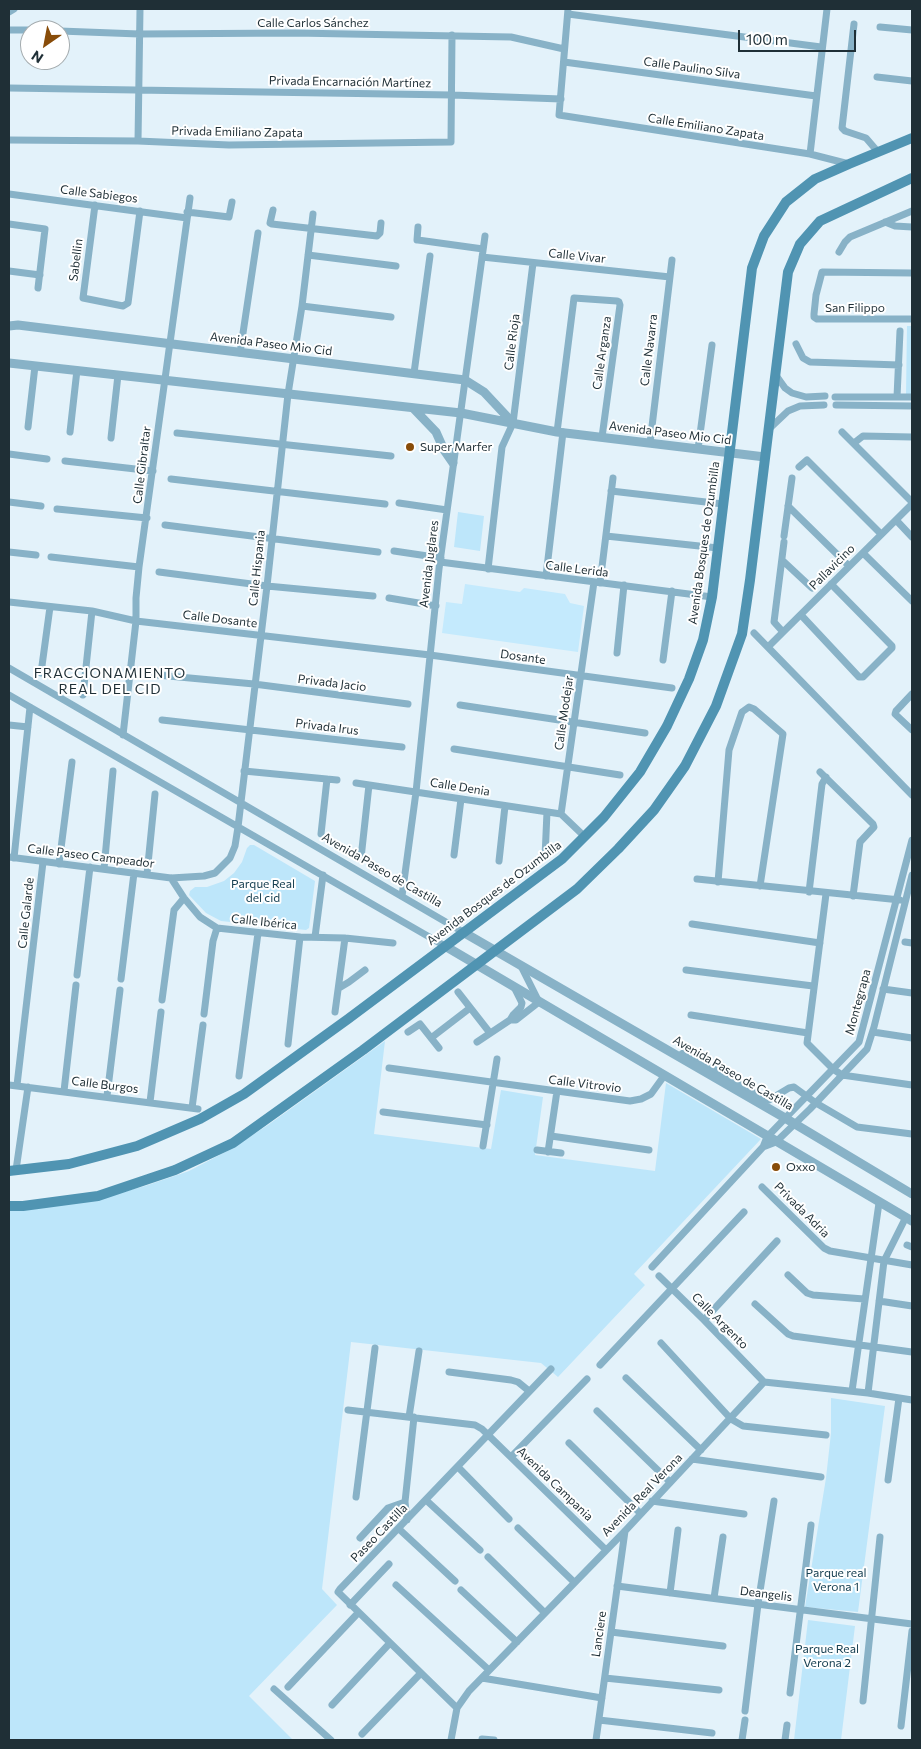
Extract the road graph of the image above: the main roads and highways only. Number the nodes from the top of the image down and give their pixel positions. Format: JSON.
{"nodes":[{"id":1,"x":912,"y":138,"type":"edge"},
{"id":2,"x":912,"y":178,"type":"edge"},
{"id":3,"x":13,"y":1171,"type":"edge"},
{"id":4,"x":9,"y":1206,"type":"edge"}],
"edges":[{"from":1,"to":3,"type":"main road","name":"Avenida Bosques de Ozumbilla"},
{"from":2,"to":4,"type":"main road"}]}
